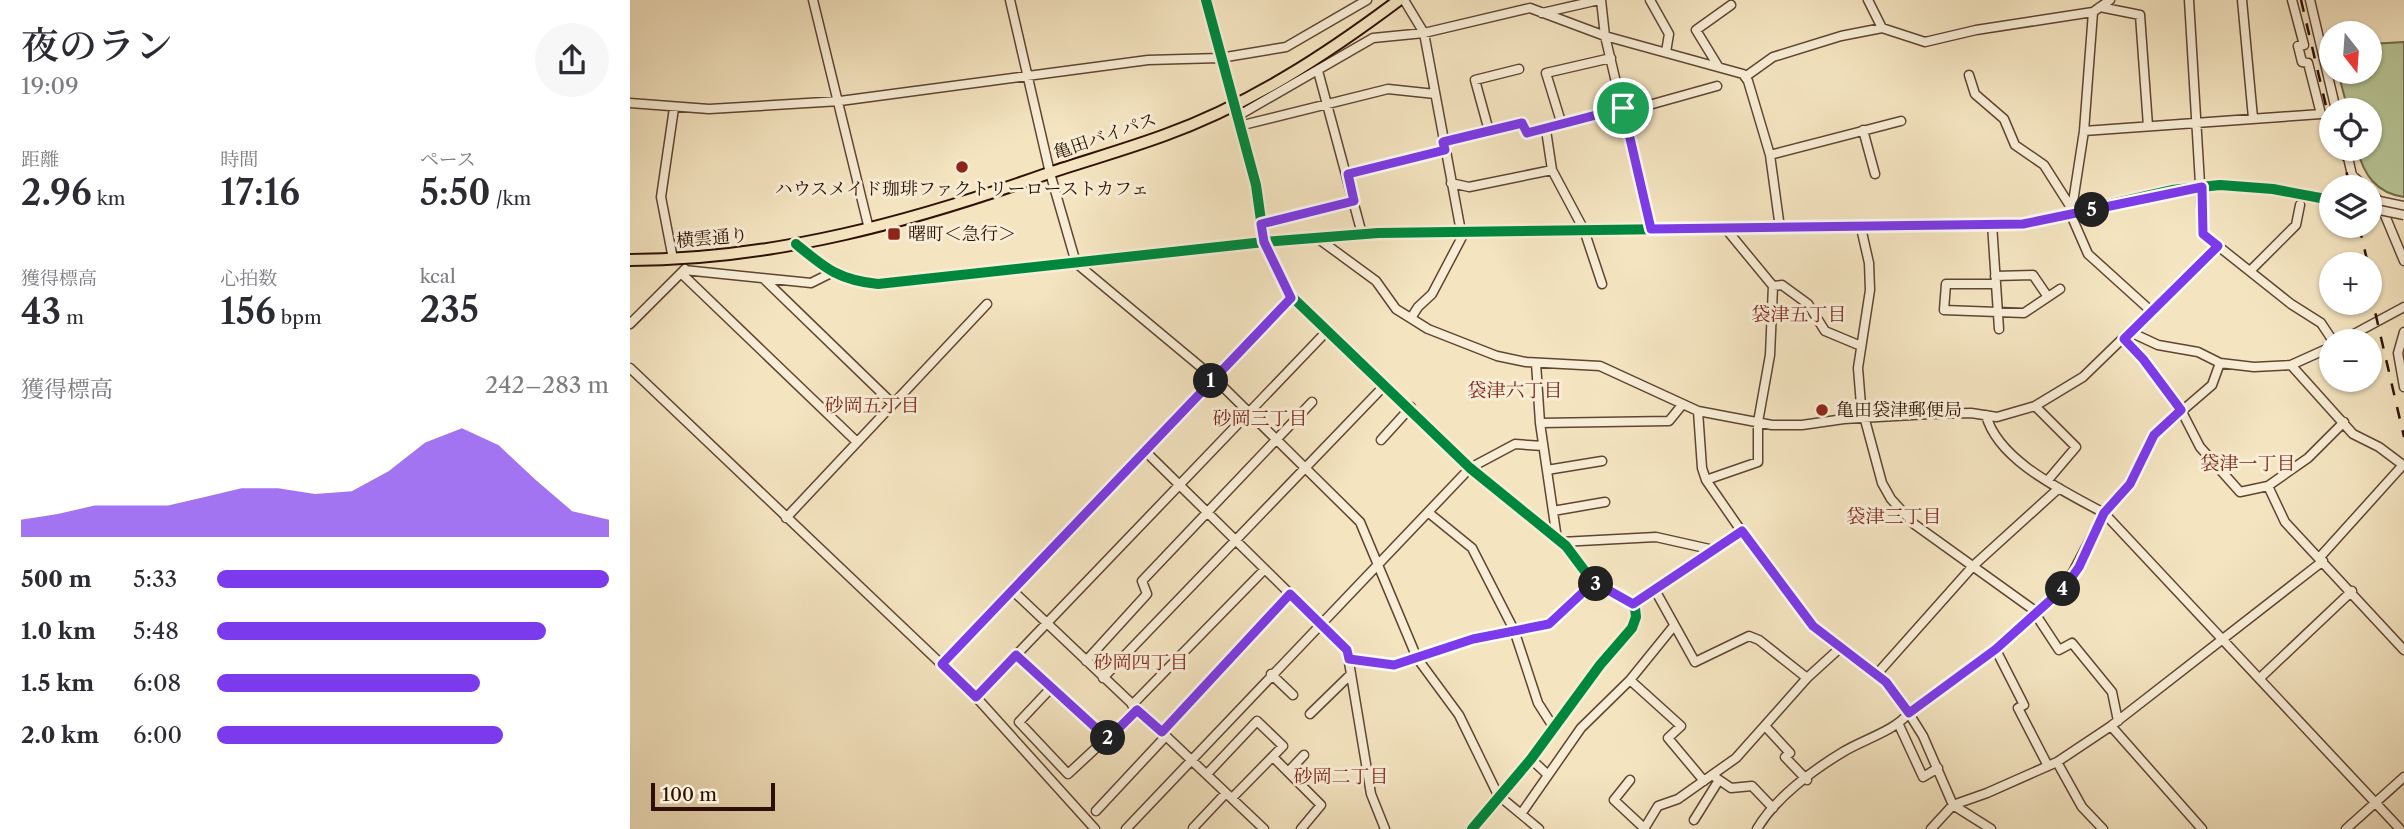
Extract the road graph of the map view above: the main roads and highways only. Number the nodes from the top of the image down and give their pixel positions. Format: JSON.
{"nodes":[{"id":1,"x":1402,"y":0,"type":"edge"},
{"id":2,"x":796,"y":244,"type":"joint"},
{"id":3,"x":630,"y":260,"type":"edge"}],
"edges":[{"from":1,"to":2,"type":"main road","name":"亀田バイパス"},
{"from":2,"to":3,"type":"main road","name":"横雲通り"}]}
